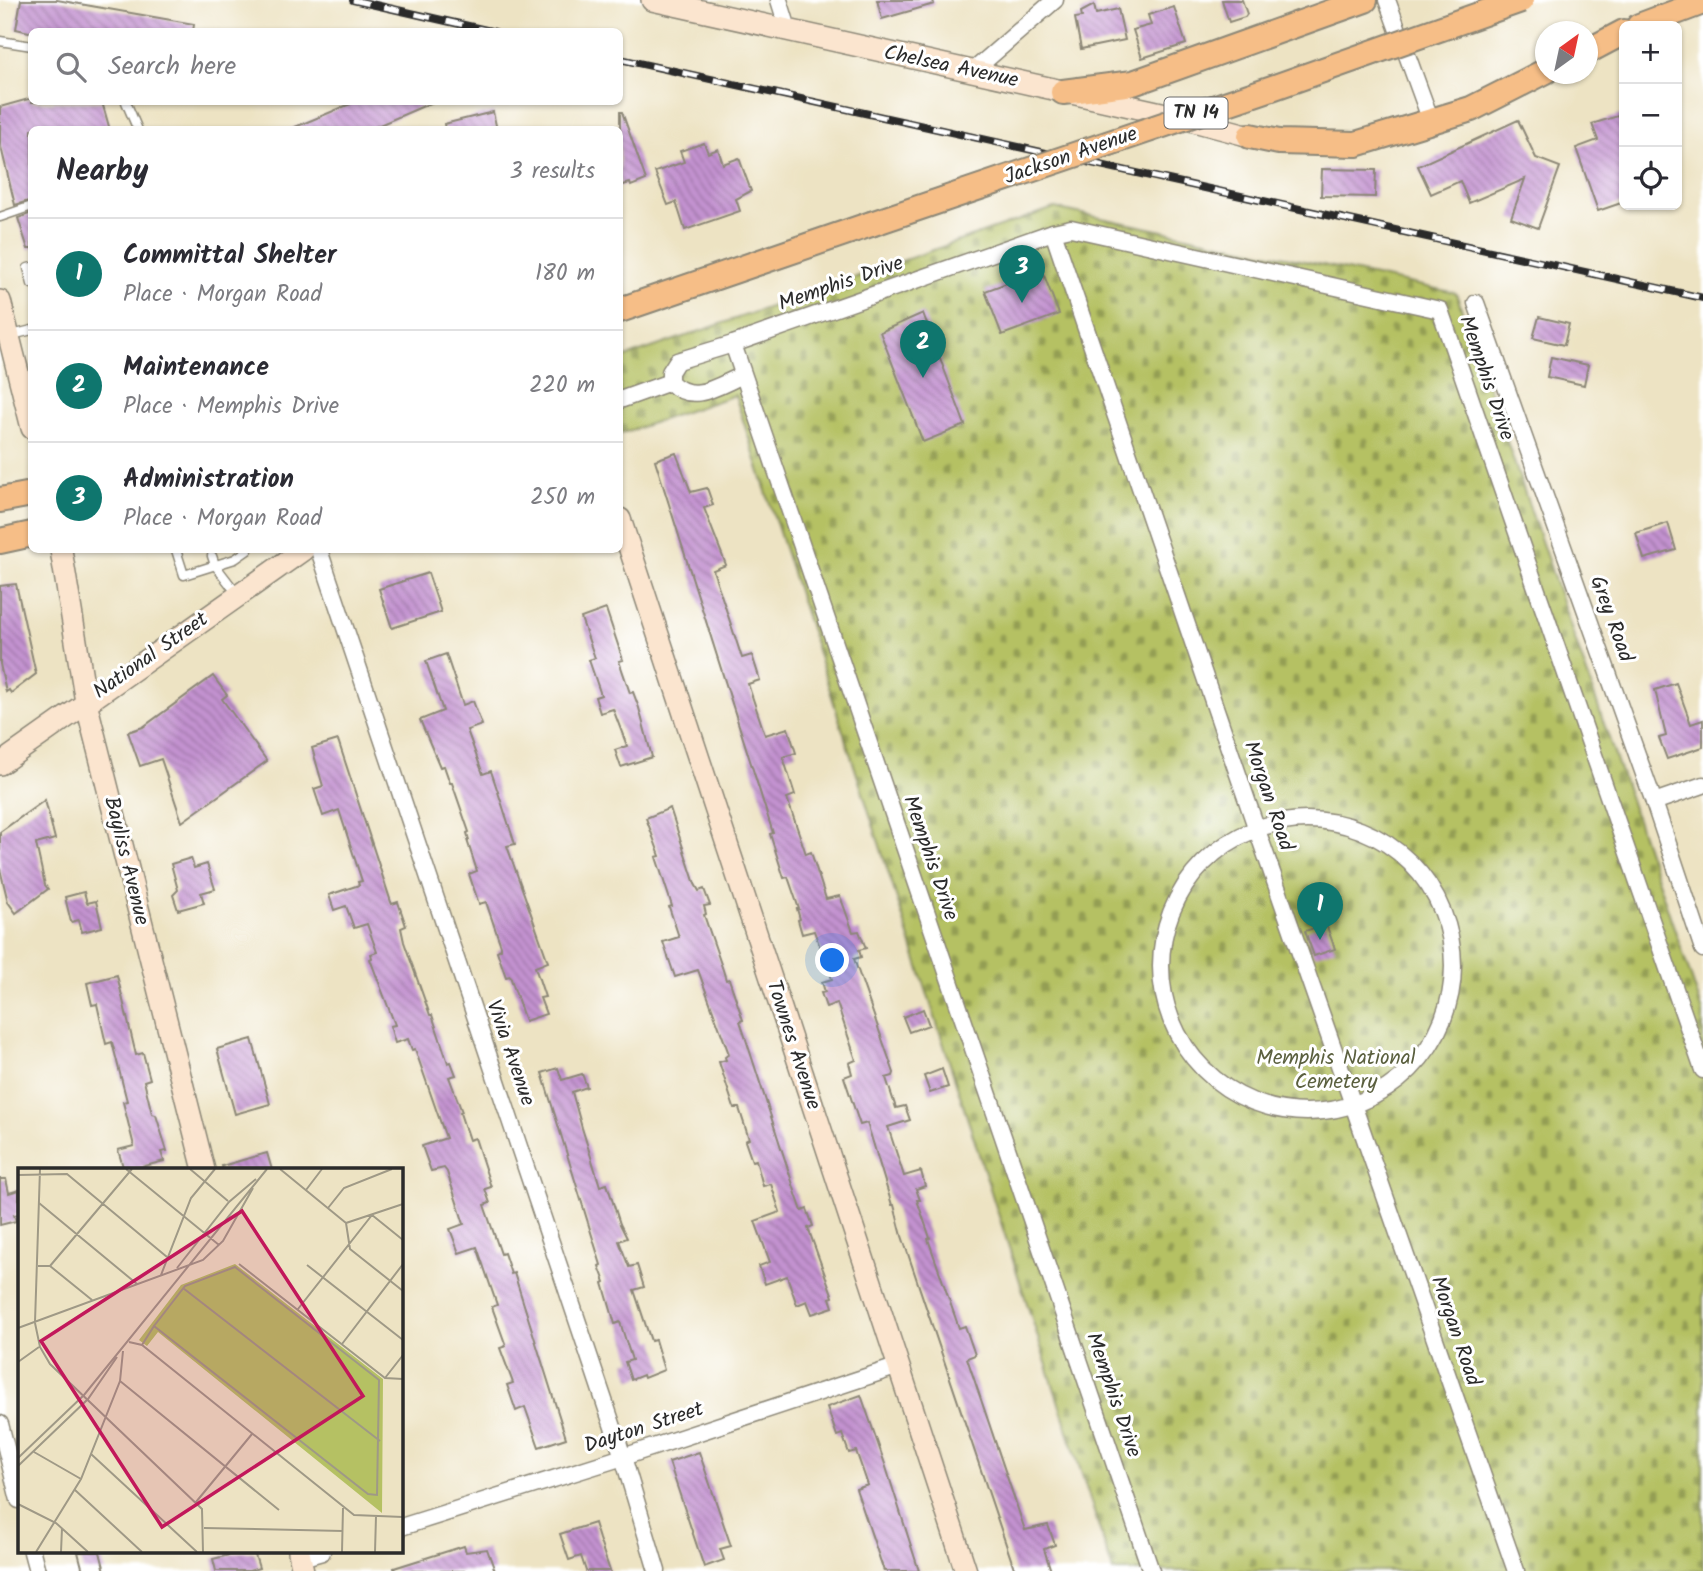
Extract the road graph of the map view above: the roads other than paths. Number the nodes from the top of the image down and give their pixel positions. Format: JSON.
{"nodes":[{"id":1,"x":652,"y":0,"type":"edge"},
{"id":2,"x":779,"y":0,"type":"edge"},
{"id":3,"x":1055,"y":0,"type":"edge"},
{"id":4,"x":1366,"y":0,"type":"edge"},
{"id":5,"x":1387,"y":0,"type":"edge"},
{"id":6,"x":1521,"y":0,"type":"edge"},
{"id":7,"x":1703,"y":2,"type":"edge"},
{"id":8,"x":1652,"y":21,"type":"edge"},
{"id":9,"x":789,"y":32,"type":"junction"},
{"id":10,"x":1619,"y":35,"type":"edge"},
{"id":11,"x":0,"y":41,"type":"edge"},
{"id":12,"x":28,"y":45,"type":"edge"},
{"id":13,"x":1598,"y":45,"type":"edge"},
{"id":14,"x":972,"y":72,"type":"junction"},
{"id":15,"x":1535,"y":76,"type":"edge"},
{"id":16,"x":1063,"y":92,"type":"junction"},
{"id":17,"x":127,"y":105,"type":"edge"},
{"id":18,"x":1430,"y":121,"type":"junction"},
{"id":19,"x":136,"y":126,"type":"edge"},
{"id":20,"x":1250,"y":136,"type":"joint"},
{"id":21,"x":28,"y":207,"type":"edge"},
{"id":22,"x":0,"y":217,"type":"edge"},
{"id":23,"x":1053,"y":232,"type":"junction"},
{"id":24,"x":0,"y":301,"type":"edge"},
{"id":25,"x":1476,"y":303,"type":"dead end"},
{"id":26,"x":623,"y":309,"type":"edge"},
{"id":27,"x":28,"y":331,"type":"edge"},
{"id":28,"x":9,"y":336,"type":"junction"},
{"id":29,"x":733,"y":344,"type":"junction"},
{"id":30,"x":743,"y":374,"type":"junction"},
{"id":31,"x":670,"y":382,"type":"junction"},
{"id":32,"x":623,"y":399,"type":"edge"},
{"id":33,"x":28,"y":412,"type":"edge"},
{"id":34,"x":28,"y":495,"type":"edge"},
{"id":35,"x":0,"y":500,"type":"edge"},
{"id":36,"x":623,"y":528,"type":"edge"},
{"id":37,"x":28,"y":535,"type":"edge"},
{"id":38,"x":0,"y":541,"type":"edge"},
{"id":39,"x":61,"y":553,"type":"edge"},
{"id":40,"x":177,"y":553,"type":"edge"},
{"id":41,"x":244,"y":553,"type":"edge"},
{"id":42,"x":320,"y":553,"type":"edge"},
{"id":43,"x":289,"y":554,"type":"edge"},
{"id":44,"x":214,"y":561,"type":"junction"},
{"id":45,"x":238,"y":595,"type":"junction"},
{"id":46,"x":86,"y":702,"type":"junction"},
{"id":47,"x":0,"y":764,"type":"edge"},
{"id":48,"x":1703,"y":785,"type":"edge"},
{"id":49,"x":1654,"y":802,"type":"junction"},
{"id":50,"x":1256,"y":827,"type":"junction"},
{"id":51,"x":1703,"y":949,"type":"edge"},
{"id":52,"x":1703,"y":1070,"type":"edge"},
{"id":53,"x":1354,"y":1106,"type":"junction"},
{"id":54,"x":203,"y":1168,"type":"edge"},
{"id":55,"x":899,"y":1366,"type":"junction"},
{"id":56,"x":0,"y":1424,"type":"edge"},
{"id":57,"x":623,"y":1457,"type":"junction"},
{"id":58,"x":18,"y":1496,"type":"edge"},
{"id":59,"x":402,"y":1527,"type":"edge"},
{"id":60,"x":33,"y":1554,"type":"edge"},
{"id":61,"x":37,"y":1571,"type":"edge"},
{"id":62,"x":657,"y":1571,"type":"edge"},
{"id":63,"x":966,"y":1571,"type":"edge"},
{"id":64,"x":1151,"y":1571,"type":"edge"},
{"id":65,"x":1516,"y":1571,"type":"edge"}],
"edges":[{"from":1,"to":9,"type":"street","name":"Chelsea Avenue"},
{"from":2,"to":9,"type":"street"},
{"from":3,"to":14,"type":"street"},
{"from":4,"to":16,"type":"main road"},
{"from":5,"to":18,"type":"street"},
{"from":6,"to":26,"type":"main road","name":"Jackson Avenue","number":"TN 14","bridge":true},
{"from":7,"to":8,"type":"main road"},
{"from":9,"to":14,"type":"street","name":"Chelsea Avenue"},
{"from":10,"to":13,"type":"main road"},
{"from":11,"to":12,"type":"lane"},
{"from":14,"to":16,"type":"street","name":"Chelsea Avenue"},
{"from":15,"to":18,"type":"main road"},
{"from":16,"to":20,"type":"street","name":"Chelsea Avenue"},
{"from":17,"to":19,"type":"lane"},
{"from":18,"to":20,"type":"main road"},
{"from":21,"to":22,"type":"lane"},
{"from":23,"to":29,"type":"street","name":"Memphis Drive"},
{"from":23,"to":50,"type":"street","name":"Morgan Road"},
{"from":23,"to":52,"type":"street","name":"Memphis Drive"},
{"from":24,"to":28,"type":"street"},
{"from":25,"to":49,"type":"street","name":"Grey Road"},
{"from":27,"to":28,"type":"lane"},
{"from":28,"to":33,"type":"street"},
{"from":29,"to":30,"type":"street","name":"Memphis Drive"},
{"from":29,"to":31,"type":"street"},
{"from":30,"to":31,"type":"street"},
{"from":30,"to":64,"type":"street","name":"Memphis Drive"},
{"from":31,"to":32,"type":"street"},
{"from":34,"to":35,"type":"main road"},
{"from":36,"to":55,"type":"street","name":"Townes Avenue"},
{"from":37,"to":38,"type":"main road"},
{"from":39,"to":46,"type":"street","name":"Bayliss Avenue"},
{"from":40,"to":44,"type":"lane"},
{"from":41,"to":44,"type":"lane"},
{"from":42,"to":57,"type":"street","name":"Vivia Avenue"},
{"from":43,"to":45,"type":"street","name":"National Street"},
{"from":44,"to":45,"type":"lane"},
{"from":45,"to":46,"type":"street","name":"National Street"},
{"from":46,"to":47,"type":"street","name":"National Street"},
{"from":46,"to":54,"type":"street","name":"Bayliss Avenue"},
{"from":48,"to":49,"type":"street"},
{"from":49,"to":51,"type":"street","name":"Grey Road"},
{"from":50,"to":53,"type":"street","name":"Morgan Road"},
{"from":50,"to":53,"type":"street"},
{"from":50,"to":53,"type":"street"},
{"from":53,"to":65,"type":"street","name":"Morgan Road"},
{"from":55,"to":57,"type":"street","name":"Dayton Street"},
{"from":55,"to":63,"type":"street","name":"Townes Avenue"},
{"from":56,"to":58,"type":"street"},
{"from":57,"to":59,"type":"street","name":"Dayton Street"},
{"from":57,"to":62,"type":"street","name":"Vivia Avenue"},
{"from":60,"to":61,"type":"street"}]}
